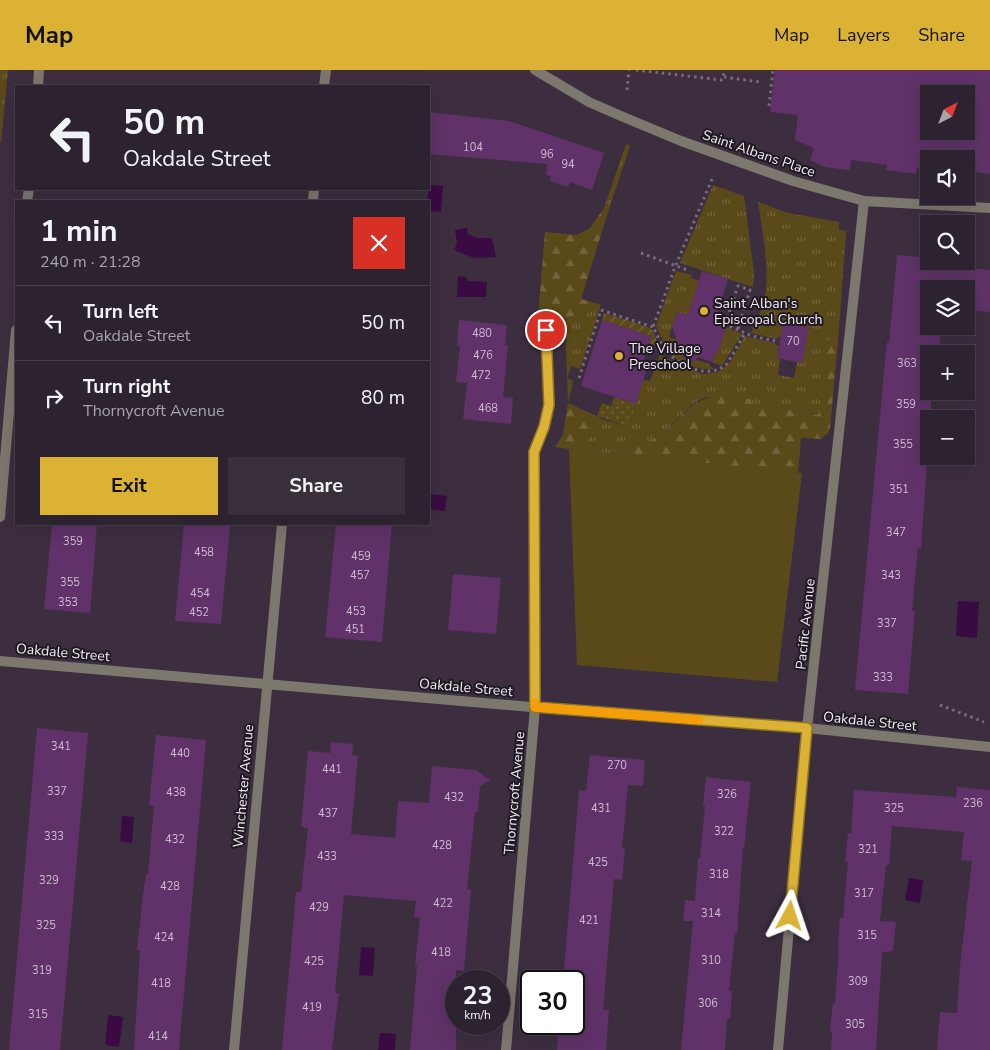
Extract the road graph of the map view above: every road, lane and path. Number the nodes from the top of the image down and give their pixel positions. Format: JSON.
{"nodes":[{"id":1,"x":39,"y":70,"type":"edge"},
{"id":2,"x":326,"y":70,"type":"edge"},
{"id":3,"x":535,"y":70,"type":"edge"},
{"id":4,"x":628,"y":70,"type":"edge"},
{"id":5,"x":636,"y":70,"type":"edge"},
{"id":6,"x":724,"y":70,"type":"edge"},
{"id":7,"x":773,"y":70,"type":"edge"},
{"id":8,"x":724,"y":77,"type":"junction"},
{"id":9,"x":760,"y":82,"type":"dead end"},
{"id":10,"x":38,"y":85,"type":"edge"},
{"id":11,"x":324,"y":85,"type":"edge"},
{"id":12,"x":627,"y":90,"type":"dead end"},
{"id":13,"x":770,"y":104,"type":"dead end"},
{"id":14,"x":712,"y":179,"type":"dead end"},
{"id":15,"x":864,"y":201,"type":"junction"},
{"id":16,"x":990,"y":208,"type":"edge"},
{"id":17,"x":641,"y":253,"type":"dead end"},
{"id":18,"x":675,"y":266,"type":"junction"},
{"id":19,"x":690,"y":271,"type":"dead end"},
{"id":20,"x":718,"y":322,"type":"dead end"},
{"id":21,"x":725,"y":324,"type":"junction"},
{"id":22,"x":653,"y":327,"type":"junction"},
{"id":23,"x":738,"y":329,"type":"junction"},
{"id":24,"x":546,"y":330,"type":"dead end"},
{"id":25,"x":745,"y":333,"type":"junction"},
{"id":26,"x":775,"y":341,"type":"dead end"},
{"id":27,"x":15,"y":342,"type":"edge"},
{"id":28,"x":579,"y":378,"type":"dead end"},
{"id":29,"x":0,"y":518,"type":"edge"},
{"id":30,"x":282,"y":525,"type":"edge"},
{"id":31,"x":0,"y":661,"type":"edge"},
{"id":32,"x":266,"y":683,"type":"junction"},
{"id":33,"x":940,"y":705,"type":"dead end"},
{"id":34,"x":535,"y":707,"type":"junction"},
{"id":35,"x":984,"y":722,"type":"dead end"},
{"id":36,"x":807,"y":728,"type":"junction"},
{"id":37,"x":990,"y":747,"type":"edge"},
{"id":38,"x":234,"y":1050,"type":"edge"},
{"id":39,"x":506,"y":1050,"type":"edge"},
{"id":40,"x":778,"y":1050,"type":"edge"}],
"edges":[{"from":1,"to":10,"type":"street"},
{"from":2,"to":11,"type":"street"},
{"from":3,"to":15,"type":"street","name":"Saint Albans Place"},
{"from":4,"to":12,"type":"path"},
{"from":5,"to":8,"type":"path"},
{"from":6,"to":8,"type":"path"},
{"from":7,"to":13,"type":"path"},
{"from":8,"to":9,"type":"path"},
{"from":14,"to":18,"type":"path"},
{"from":15,"to":16,"type":"street","name":"Saint Albans Place"},
{"from":15,"to":36,"type":"street","name":"Pacific Avenue"},
{"from":17,"to":18,"type":"path"},
{"from":18,"to":19,"type":"path"},
{"from":18,"to":22,"type":"path"},
{"from":20,"to":21,"type":"path"},
{"from":21,"to":23,"type":"path"},
{"from":21,"to":23,"type":"path"},
{"from":22,"to":25,"type":"path"},
{"from":22,"to":28,"type":"path"},
{"from":23,"to":25,"type":"path"},
{"from":24,"to":34,"type":"street","name":"Thornycroft Avenue"},
{"from":25,"to":26,"type":"path"},
{"from":27,"to":29,"type":"street"},
{"from":30,"to":32,"type":"street","name":"Winchester Avenue"},
{"from":31,"to":32,"type":"street","name":"Oakdale Street"},
{"from":32,"to":34,"type":"street","name":"Oakdale Street"},
{"from":32,"to":38,"type":"street","name":"Winchester Avenue"},
{"from":33,"to":35,"type":"path"},
{"from":34,"to":36,"type":"street","name":"Oakdale Street"},
{"from":34,"to":39,"type":"street","name":"Thornycroft Avenue"},
{"from":36,"to":37,"type":"street","name":"Oakdale Street"},
{"from":36,"to":40,"type":"street","name":"Pacific Avenue"}]}
